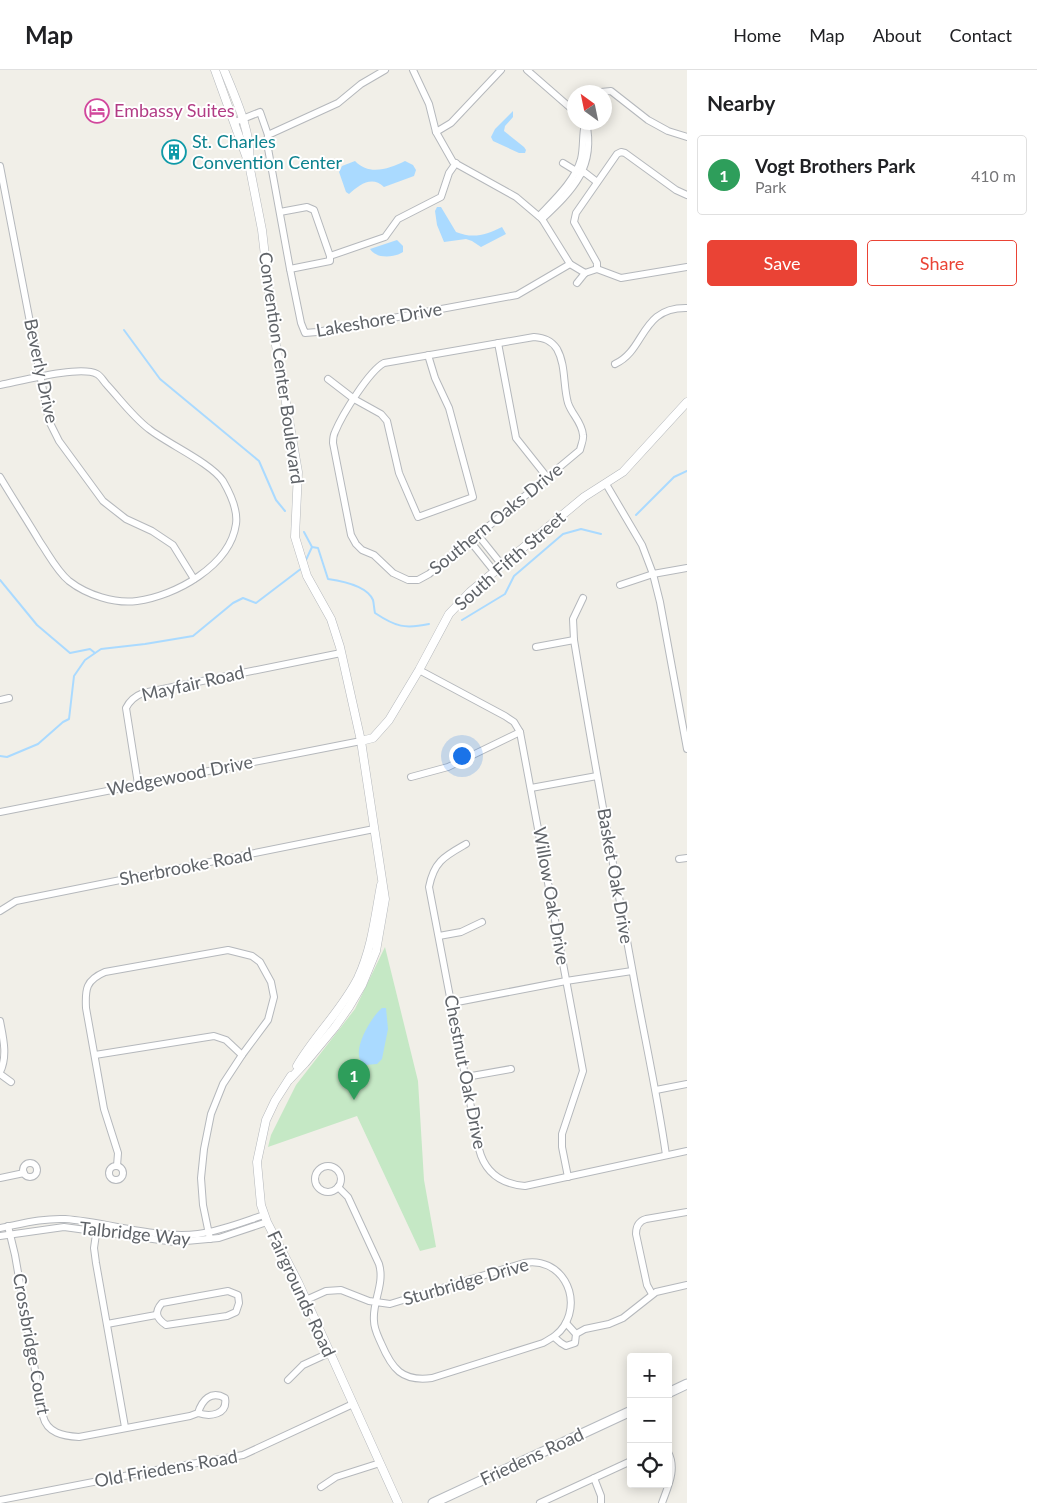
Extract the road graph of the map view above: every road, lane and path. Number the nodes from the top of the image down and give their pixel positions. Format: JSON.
{"nodes":[{"id":1,"x":215,"y":70,"type":"edge"},
{"id":2,"x":224,"y":70,"type":"edge"},
{"id":3,"x":385,"y":70,"type":"edge"},
{"id":4,"x":414,"y":70,"type":"edge"},
{"id":5,"x":501,"y":70,"type":"edge"},
{"id":6,"x":527,"y":70,"type":"edge"},
{"id":7,"x":612,"y":92,"type":"edge"},
{"id":8,"x":567,"y":105,"type":"edge"},
{"id":9,"x":238,"y":120,"type":"junction"},
{"id":10,"x":588,"y":130,"type":"edge"},
{"id":11,"x":436,"y":132,"type":"junction"},
{"id":12,"x":268,"y":135,"type":"junction"},
{"id":13,"x":687,"y":137,"type":"edge"},
{"id":14,"x":456,"y":163,"type":"junction"},
{"id":15,"x":563,"y":164,"type":"dead end"},
{"id":16,"x":0,"y":166,"type":"edge"},
{"id":17,"x":578,"y":172,"type":"junction"},
{"id":18,"x":597,"y":182,"type":"junction"},
{"id":19,"x":687,"y":195,"type":"edge"},
{"id":20,"x":3,"y":197,"type":"edge"},
{"id":21,"x":280,"y":212,"type":"junction"},
{"id":22,"x":540,"y":217,"type":"junction"},
{"id":23,"x":330,"y":256,"type":"junction"},
{"id":24,"x":570,"y":264,"type":"junction"},
{"id":25,"x":687,"y":267,"type":"edge"},
{"id":26,"x":290,"y":269,"type":"junction"},
{"id":27,"x":597,"y":270,"type":"junction"},
{"id":28,"x":584,"y":273,"type":"junction"},
{"id":29,"x":577,"y":283,"type":"dead end"},
{"id":30,"x":687,"y":308,"type":"edge"},
{"id":31,"x":498,"y":343,"type":"junction"},
{"id":32,"x":428,"y":355,"type":"junction"},
{"id":33,"x":615,"y":364,"type":"dead end"},
{"id":34,"x":41,"y":377,"type":"junction"},
{"id":35,"x":328,"y":379,"type":"dead end"},
{"id":36,"x":0,"y":385,"type":"edge"},
{"id":37,"x":354,"y":399,"type":"junction"},
{"id":38,"x":687,"y":402,"type":"edge"},
{"id":39,"x":547,"y":477,"type":"junction"},
{"id":40,"x":0,"y":478,"type":"edge"},
{"id":41,"x":606,"y":484,"type":"junction"},
{"id":42,"x":478,"y":535,"type":"junction"},
{"id":43,"x":470,"y":541,"type":"junction"},
{"id":44,"x":502,"y":565,"type":"junction"},
{"id":45,"x":687,"y":568,"type":"edge"},
{"id":46,"x":494,"y":571,"type":"junction"},
{"id":47,"x":653,"y":574,"type":"junction"},
{"id":48,"x":194,"y":579,"type":"junction"},
{"id":49,"x":620,"y":585,"type":"dead end"},
{"id":50,"x":583,"y":598,"type":"dead end"},
{"id":51,"x":574,"y":640,"type":"junction"},
{"id":52,"x":536,"y":647,"type":"dead end"},
{"id":53,"x":341,"y":653,"type":"junction"},
{"id":54,"x":419,"y":670,"type":"junction"},
{"id":55,"x":9,"y":698,"type":"dead end"},
{"id":56,"x":0,"y":700,"type":"edge"},
{"id":57,"x":520,"y":732,"type":"junction"},
{"id":58,"x":361,"y":742,"type":"junction"},
{"id":59,"x":687,"y":749,"type":"edge"},
{"id":60,"x":596,"y":776,"type":"junction"},
{"id":61,"x":411,"y":777,"type":"dead end"},
{"id":62,"x":138,"y":784,"type":"junction"},
{"id":63,"x":531,"y":788,"type":"junction"},
{"id":64,"x":0,"y":812,"type":"edge"},
{"id":65,"x":374,"y":829,"type":"junction"},
{"id":66,"x":466,"y":844,"type":"dead end"},
{"id":67,"x":687,"y":858,"type":"edge"},
{"id":68,"x":679,"y":859,"type":"dead end"},
{"id":69,"x":0,"y":911,"type":"edge"},
{"id":70,"x":482,"y":922,"type":"dead end"},
{"id":71,"x":439,"y":936,"type":"junction"},
{"id":72,"x":632,"y":971,"type":"junction"},
{"id":73,"x":566,"y":982,"type":"junction"},
{"id":74,"x":452,"y":1003,"type":"junction"},
{"id":75,"x":0,"y":1021,"type":"edge"},
{"id":76,"x":95,"y":1055,"type":"junction"},
{"id":77,"x":242,"y":1055,"type":"junction"},
{"id":78,"x":511,"y":1069,"type":"dead end"},
{"id":79,"x":0,"y":1073,"type":"edge"},
{"id":80,"x":466,"y":1077,"type":"junction"},
{"id":81,"x":11,"y":1082,"type":"dead end"},
{"id":82,"x":687,"y":1084,"type":"edge"},
{"id":83,"x":656,"y":1090,"type":"junction"},
{"id":84,"x":687,"y":1152,"type":"edge"},
{"id":85,"x":666,"y":1155,"type":"junction"},
{"id":86,"x":117,"y":1166,"type":"dead end"},
{"id":87,"x":24,"y":1173,"type":"dead end"},
{"id":88,"x":568,"y":1176,"type":"junction"},
{"id":89,"x":0,"y":1178,"type":"edge"},
{"id":90,"x":338,"y":1187,"type":"junction"},
{"id":91,"x":687,"y":1212,"type":"edge"},
{"id":92,"x":266,"y":1218,"type":"junction"},
{"id":93,"x":8,"y":1226,"type":"junction"},
{"id":94,"x":97,"y":1227,"type":"junction"},
{"id":95,"x":0,"y":1228,"type":"edge"},
{"id":96,"x":209,"y":1232,"type":"junction"},
{"id":97,"x":10,"y":1234,"type":"junction"},
{"id":98,"x":0,"y":1236,"type":"edge"},
{"id":99,"x":210,"y":1240,"type":"junction"},
{"id":100,"x":687,"y":1285,"type":"edge"},
{"id":101,"x":652,"y":1294,"type":"junction"},
{"id":102,"x":306,"y":1300,"type":"junction"},
{"id":103,"x":376,"y":1303,"type":"junction"},
{"id":104,"x":156,"y":1315,"type":"junction"},
{"id":105,"x":566,"y":1323,"type":"junction"},
{"id":106,"x":107,"y":1324,"type":"junction"},
{"id":107,"x":581,"y":1331,"type":"junction"},
{"id":108,"x":554,"y":1337,"type":"junction"},
{"id":109,"x":329,"y":1353,"type":"junction"},
{"id":110,"x":288,"y":1380,"type":"dead end"},
{"id":111,"x":687,"y":1384,"type":"edge"},
{"id":112,"x":672,"y":1391,"type":"edge"},
{"id":113,"x":353,"y":1404,"type":"junction"},
{"id":114,"x":198,"y":1413,"type":"dead end"},
{"id":115,"x":627,"y":1413,"type":"edge"},
{"id":116,"x":125,"y":1427,"type":"junction"},
{"id":117,"x":627,"y":1463,"type":"edge"},
{"id":118,"x":380,"y":1464,"type":"junction"},
{"id":119,"x":594,"y":1478,"type":"junction"},
{"id":120,"x":321,"y":1487,"type":"dead end"},
{"id":121,"x":667,"y":1488,"type":"edge"},
{"id":122,"x":0,"y":1500,"type":"edge"},
{"id":123,"x":398,"y":1503,"type":"edge"},
{"id":124,"x":433,"y":1503,"type":"edge"},
{"id":125,"x":540,"y":1503,"type":"edge"},
{"id":126,"x":602,"y":1503,"type":"edge"},
{"id":127,"x":662,"y":1503,"type":"edge"}],
"edges":[{"from":1,"to":9,"type":"street","name":"Convention Center Boulevard"},
{"from":2,"to":9,"type":"street","name":"Convention Center Boulevard"},
{"from":3,"to":12,"type":"street"},
{"from":4,"to":11,"type":"street"},
{"from":5,"to":11,"type":"street"},
{"from":6,"to":8,"type":"street"},
{"from":7,"to":13,"type":"street"},
{"from":9,"to":12,"type":"street","name":"Lakeshore Drive"},
{"from":9,"to":53,"type":"street","name":"Convention Center Boulevard"},
{"from":10,"to":17,"type":"street"},
{"from":11,"to":14,"type":"street"},
{"from":12,"to":21,"type":"street","name":"Lakeshore Drive"},
{"from":14,"to":22,"type":"street"},
{"from":14,"to":23,"type":"street"},
{"from":15,"to":17,"type":"street"},
{"from":16,"to":20,"type":"street","name":"Beverly Drive"},
{"from":17,"to":18,"type":"street"},
{"from":17,"to":22,"type":"street"},
{"from":18,"to":19,"type":"street"},
{"from":18,"to":27,"type":"street"},
{"from":20,"to":34,"type":"street","name":"Beverly Drive"},
{"from":21,"to":23,"type":"street"},
{"from":21,"to":26,"type":"street","name":"Lakeshore Drive"},
{"from":22,"to":24,"type":"street"},
{"from":23,"to":26,"type":"street"},
{"from":24,"to":26,"type":"street","name":"Lakeshore Drive"},
{"from":24,"to":28,"type":"street"},
{"from":25,"to":27,"type":"street"},
{"from":27,"to":28,"type":"street"},
{"from":28,"to":29,"type":"street"},
{"from":30,"to":33,"type":"street"},
{"from":31,"to":32,"type":"street","name":"Southern Oaks Drive"},
{"from":31,"to":39,"type":"street"},
{"from":31,"to":39,"type":"street","name":"Southern Oaks Drive"},
{"from":32,"to":37,"type":"street","name":"Southern Oaks Drive"},
{"from":32,"to":37,"type":"street"},
{"from":34,"to":36,"type":"street"},
{"from":34,"to":48,"type":"street","name":"Beverly Drive"},
{"from":34,"to":48,"type":"street"},
{"from":35,"to":37,"type":"street"},
{"from":37,"to":43,"type":"street","name":"Southern Oaks Drive"},
{"from":38,"to":41,"type":"street","name":"South Fifth Street"},
{"from":39,"to":42,"type":"street","name":"Southern Oaks Drive"},
{"from":40,"to":48,"type":"street"},
{"from":41,"to":44,"type":"street","name":"South Fifth Street"},
{"from":41,"to":47,"type":"street"},
{"from":42,"to":43,"type":"street","name":"Southern Oaks Drive"},
{"from":42,"to":44,"type":"street"},
{"from":43,"to":46,"type":"street"},
{"from":44,"to":46,"type":"street","name":"South Fifth Street"},
{"from":45,"to":47,"type":"street"},
{"from":46,"to":54,"type":"street","name":"South Fifth Street"},
{"from":47,"to":49,"type":"street"},
{"from":47,"to":59,"type":"street"},
{"from":50,"to":51,"type":"street","name":"Basket Oak Drive"},
{"from":51,"to":52,"type":"street"},
{"from":51,"to":60,"type":"street","name":"Basket Oak Drive"},
{"from":53,"to":58,"type":"street","name":"Convention Center Boulevard"},
{"from":53,"to":62,"type":"street","name":"Mayfair Road"},
{"from":54,"to":57,"type":"street"},
{"from":54,"to":58,"type":"street","name":"South Fifth Street"},
{"from":55,"to":56,"type":"street"},
{"from":57,"to":61,"type":"street"},
{"from":57,"to":63,"type":"street","name":"Willow Oak Drive"},
{"from":58,"to":62,"type":"street","name":"Wedgewood Drive"},
{"from":58,"to":65,"type":"street","name":"Fairgrounds Road"},
{"from":60,"to":63,"type":"street"},
{"from":60,"to":72,"type":"street","name":"Basket Oak Drive"},
{"from":62,"to":64,"type":"street","name":"Wedgewood Drive"},
{"from":63,"to":73,"type":"street","name":"Willow Oak Drive"},
{"from":65,"to":69,"type":"street","name":"Sherbrooke Road"},
{"from":65,"to":92,"type":"street","name":"Fairgrounds Road"},
{"from":66,"to":71,"type":"street","name":"Chestnut Oak Drive"},
{"from":67,"to":68,"type":"street"},
{"from":70,"to":71,"type":"street"},
{"from":71,"to":74,"type":"street","name":"Chestnut Oak Drive"},
{"from":72,"to":73,"type":"street"},
{"from":72,"to":83,"type":"street","name":"Basket Oak Drive"},
{"from":73,"to":74,"type":"street"},
{"from":73,"to":88,"type":"street","name":"Willow Oak Drive"},
{"from":74,"to":80,"type":"street","name":"Chestnut Oak Drive"},
{"from":75,"to":79,"type":"street"},
{"from":76,"to":77,"type":"street"},
{"from":76,"to":77,"type":"street"},
{"from":76,"to":86,"type":"street"},
{"from":77,"to":96,"type":"street"},
{"from":78,"to":80,"type":"street"},
{"from":79,"to":81,"type":"street"},
{"from":80,"to":88,"type":"street","name":"Chestnut Oak Drive"},
{"from":82,"to":83,"type":"street"},
{"from":83,"to":85,"type":"street","name":"Basket Oak Drive"},
{"from":84,"to":85,"type":"street","name":"Chestnut Oak Drive"},
{"from":85,"to":88,"type":"street","name":"Chestnut Oak Drive"},
{"from":87,"to":89,"type":"street"},
{"from":90,"to":90,"type":"street"},
{"from":90,"to":103,"type":"street"},
{"from":91,"to":101,"type":"street"},
{"from":92,"to":96,"type":"street","name":"Talbridge Way"},
{"from":92,"to":99,"type":"street","name":"Talbridge Way"},
{"from":92,"to":102,"type":"street","name":"Fairgrounds Road"},
{"from":93,"to":94,"type":"street","name":"Talbridge Way"},
{"from":93,"to":95,"type":"street","name":"Talbridge Way"},
{"from":93,"to":97,"type":"street","name":"Crossbridge Court"},
{"from":94,"to":96,"type":"street","name":"Talbridge Way"},
{"from":94,"to":97,"type":"street","name":"Talbridge Way"},
{"from":94,"to":99,"type":"street","name":"Talbridge Way"},
{"from":94,"to":106,"type":"street"},
{"from":96,"to":99,"type":"street"},
{"from":97,"to":98,"type":"street","name":"Talbridge Way"},
{"from":97,"to":116,"type":"street","name":"Crossbridge Court"},
{"from":100,"to":101,"type":"street"},
{"from":101,"to":107,"type":"street"},
{"from":102,"to":103,"type":"street","name":"Sturbridge Drive"},
{"from":102,"to":109,"type":"street","name":"Fairgrounds Road"},
{"from":103,"to":105,"type":"street","name":"Sturbridge Drive"},
{"from":103,"to":108,"type":"street"},
{"from":104,"to":104,"type":"street"},
{"from":104,"to":106,"type":"street"},
{"from":105,"to":107,"type":"street"},
{"from":105,"to":108,"type":"street"},
{"from":106,"to":116,"type":"street"},
{"from":107,"to":108,"type":"street"},
{"from":109,"to":110,"type":"street"},
{"from":109,"to":113,"type":"street","name":"Fairgrounds Road"},
{"from":111,"to":112,"type":"main road"},
{"from":113,"to":118,"type":"street","name":"Fairgrounds Road"},
{"from":113,"to":122,"type":"street","name":"Old Friedens Road"},
{"from":114,"to":116,"type":"street","name":"Crossbridge Court"},
{"from":115,"to":124,"type":"main road","name":"Friedens Road"},
{"from":117,"to":119,"type":"street"},
{"from":118,"to":120,"type":"street"},
{"from":118,"to":123,"type":"street","name":"Fairgrounds Road"},
{"from":119,"to":125,"type":"street"},
{"from":119,"to":126,"type":"street"},
{"from":121,"to":127,"type":"street"}]}
